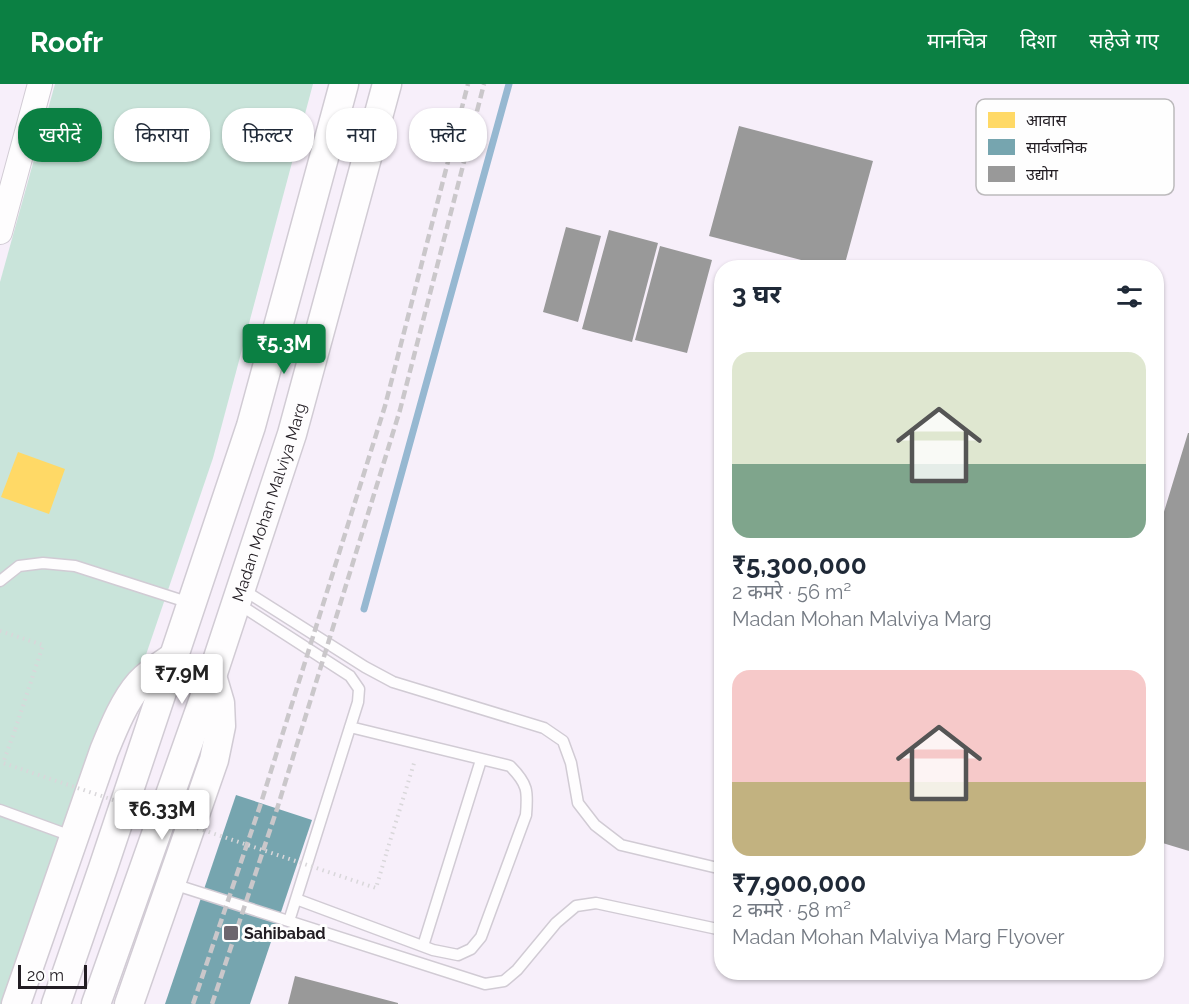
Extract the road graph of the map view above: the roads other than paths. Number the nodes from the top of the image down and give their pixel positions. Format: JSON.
{"nodes":[{"id":1,"x":40,"y":84,"type":"edge"},
{"id":2,"x":344,"y":84,"type":"edge"},
{"id":3,"x":387,"y":84,"type":"edge"},
{"id":4,"x":0,"y":232,"type":"edge"},
{"id":5,"x":0,"y":581,"type":"edge"},
{"id":6,"x":239,"y":596,"type":"junction"},
{"id":7,"x":192,"y":603,"type":"junction"},
{"id":8,"x":175,"y":656,"type":"junction"},
{"id":9,"x":212,"y":676,"type":"junction"},
{"id":10,"x":350,"y":727,"type":"junction"},
{"id":11,"x":481,"y":760,"type":"junction"},
{"id":12,"x":0,"y":810,"type":"edge"},
{"id":13,"x":74,"y":837,"type":"junction"},
{"id":14,"x":714,"y":867,"type":"edge"},
{"id":15,"x":171,"y":884,"type":"junction"},
{"id":16,"x":296,"y":899,"type":"junction"},
{"id":17,"x":289,"y":921,"type":"junction"},
{"id":18,"x":714,"y":928,"type":"edge"},
{"id":19,"x":423,"y":946,"type":"junction"},
{"id":20,"x":16,"y":1004,"type":"edge"},
{"id":21,"x":56,"y":1004,"type":"edge"},
{"id":22,"x":96,"y":1004,"type":"edge"},
{"id":23,"x":129,"y":1004,"type":"edge"}],
"edges":[{"from":1,"to":4,"type":"street"},
{"from":2,"to":7,"type":"main road"},
{"from":3,"to":6,"type":"main road","name":"Madan Mohan Malviya Marg"},
{"from":5,"to":7,"type":"lane"},
{"from":6,"to":9,"type":"main road","name":"Madan Mohan Malviya Marg"},
{"from":6,"to":10,"type":"lane"},
{"from":6,"to":14,"type":"lane"},
{"from":7,"to":8,"type":"main road"},
{"from":8,"to":13,"type":"main road"},
{"from":8,"to":21,"type":"main road"},
{"from":9,"to":15,"type":"main road"},
{"from":9,"to":22,"type":"main road","name":"Madan Mohan Malviya Marg"},
{"from":10,"to":11,"type":"lane"},
{"from":10,"to":16,"type":"lane"},
{"from":11,"to":19,"type":"lane"},
{"from":11,"to":19,"type":"lane"},
{"from":12,"to":13,"type":"lane"},
{"from":13,"to":20,"type":"main road"},
{"from":15,"to":17,"type":"lane"},
{"from":15,"to":23,"type":"main road"},
{"from":16,"to":17,"type":"lane"},
{"from":16,"to":19,"type":"lane"},
{"from":17,"to":18,"type":"lane"}]}
